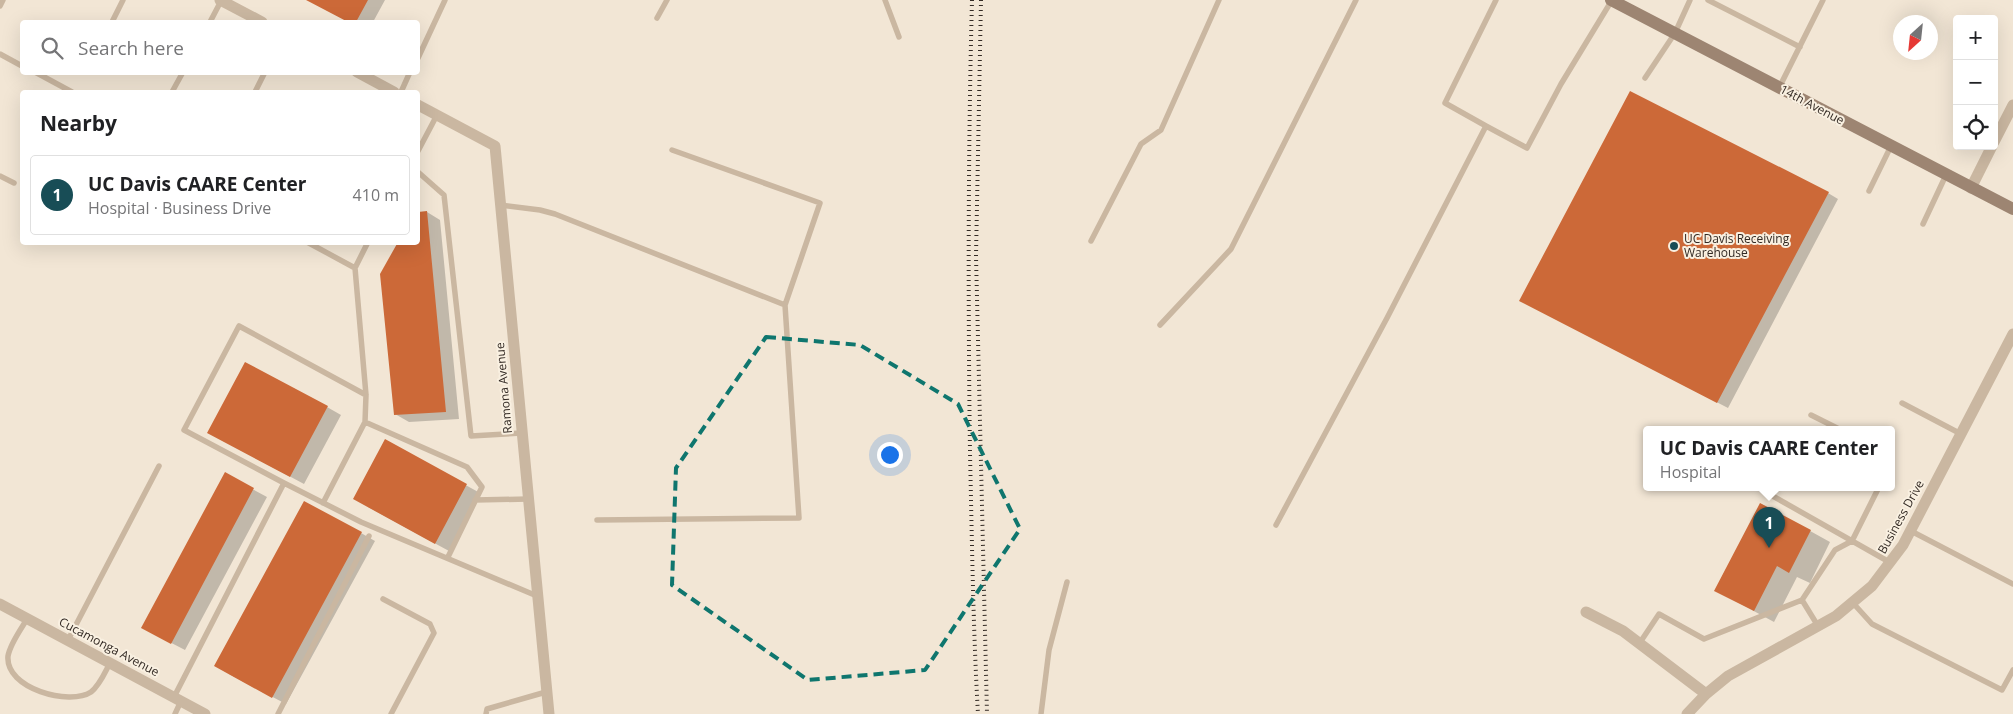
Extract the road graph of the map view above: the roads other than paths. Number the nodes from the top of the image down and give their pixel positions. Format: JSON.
{"nodes":[{"id":1,"x":3,"y":0,"type":"edge"},
{"id":2,"x":123,"y":0,"type":"edge"},
{"id":3,"x":221,"y":0,"type":"edge"},
{"id":4,"x":445,"y":0,"type":"edge"},
{"id":5,"x":666,"y":0,"type":"edge"},
{"id":6,"x":885,"y":0,"type":"edge"},
{"id":7,"x":1219,"y":0,"type":"edge"},
{"id":8,"x":1356,"y":0,"type":"edge"},
{"id":9,"x":1496,"y":0,"type":"edge"},
{"id":10,"x":1612,"y":0,"type":"edge"},
{"id":11,"x":1690,"y":0,"type":"edge"},
{"id":12,"x":1708,"y":0,"type":"edge"},
{"id":13,"x":1823,"y":0,"type":"edge"},
{"id":14,"x":0,"y":6,"type":"edge"},
{"id":15,"x":657,"y":18,"type":"dead end"},
{"id":16,"x":113,"y":20,"type":"edge"},
{"id":17,"x":211,"y":20,"type":"edge"},
{"id":18,"x":258,"y":20,"type":"edge"},
{"id":19,"x":1675,"y":33,"type":"junction"},
{"id":20,"x":899,"y":37,"type":"dead end"},
{"id":21,"x":1800,"y":47,"type":"junction"},
{"id":22,"x":0,"y":54,"type":"edge"},
{"id":23,"x":420,"y":54,"type":"edge"},
{"id":24,"x":20,"y":65,"type":"edge"},
{"id":25,"x":40,"y":75,"type":"edge"},
{"id":26,"x":181,"y":75,"type":"edge"},
{"id":27,"x":264,"y":75,"type":"edge"},
{"id":28,"x":363,"y":75,"type":"edge"},
{"id":29,"x":409,"y":75,"type":"edge"},
{"id":30,"x":1645,"y":78,"type":"dead end"},
{"id":31,"x":1779,"y":88,"type":"junction"},
{"id":32,"x":68,"y":90,"type":"edge"},
{"id":33,"x":173,"y":90,"type":"edge"},
{"id":34,"x":256,"y":90,"type":"edge"},
{"id":35,"x":390,"y":90,"type":"edge"},
{"id":36,"x":402,"y":90,"type":"edge"},
{"id":37,"x":2013,"y":105,"type":"edge"},
{"id":38,"x":420,"y":106,"type":"edge"},
{"id":39,"x":437,"y":115,"type":"junction"},
{"id":40,"x":1486,"y":126,"type":"junction"},
{"id":41,"x":1998,"y":134,"type":"edge"},
{"id":42,"x":1892,"y":146,"type":"junction"},
{"id":43,"x":420,"y":147,"type":"edge"},
{"id":44,"x":672,"y":150,"type":"dead end"},
{"id":45,"x":1990,"y":150,"type":"edge"},
{"id":46,"x":420,"y":174,"type":"edge"},
{"id":47,"x":1946,"y":175,"type":"junction"},
{"id":48,"x":0,"y":176,"type":"edge"},
{"id":49,"x":14,"y":184,"type":"dead end"},
{"id":50,"x":1971,"y":188,"type":"junction"},
{"id":51,"x":1870,"y":192,"type":"dead end"},
{"id":52,"x":500,"y":205,"type":"junction"},
{"id":53,"x":2013,"y":209,"type":"edge"},
{"id":54,"x":1923,"y":224,"type":"dead end"},
{"id":55,"x":1091,"y":241,"type":"dead end"},
{"id":56,"x":313,"y":245,"type":"edge"},
{"id":57,"x":366,"y":245,"type":"edge"},
{"id":58,"x":355,"y":268,"type":"junction"},
{"id":59,"x":785,"y":305,"type":"junction"},
{"id":60,"x":1160,"y":325,"type":"dead end"},
{"id":61,"x":2013,"y":334,"type":"edge"},
{"id":62,"x":366,"y":396,"type":"junction"},
{"id":63,"x":1902,"y":403,"type":"dead end"},
{"id":64,"x":1811,"y":415,"type":"dead end"},
{"id":65,"x":364,"y":422,"type":"junction"},
{"id":66,"x":1833,"y":426,"type":"edge"},
{"id":67,"x":522,"y":433,"type":"junction"},
{"id":68,"x":1961,"y":434,"type":"junction"},
{"id":69,"x":159,"y":466,"type":"dead end"},
{"id":70,"x":284,"y":483,"type":"junction"},
{"id":71,"x":1877,"y":491,"type":"edge"},
{"id":72,"x":1771,"y":495,"type":"dead end"},
{"id":73,"x":528,"y":499,"type":"junction"},
{"id":74,"x":475,"y":500,"type":"junction"},
{"id":75,"x":323,"y":503,"type":"junction"},
{"id":76,"x":597,"y":520,"type":"dead end"},
{"id":77,"x":1276,"y":525,"type":"dead end"},
{"id":78,"x":1911,"y":531,"type":"junction"},
{"id":79,"x":369,"y":536,"type":"dead end"},
{"id":80,"x":1852,"y":541,"type":"junction"},
{"id":81,"x":448,"y":557,"type":"junction"},
{"id":82,"x":1891,"y":564,"type":"junction"},
{"id":83,"x":1067,"y":582,"type":"dead end"},
{"id":84,"x":2013,"y":584,"type":"edge"},
{"id":85,"x":537,"y":596,"type":"junction"},
{"id":86,"x":383,"y":599,"type":"dead end"},
{"id":87,"x":1802,"y":600,"type":"junction"},
{"id":88,"x":1853,"y":603,"type":"junction"},
{"id":89,"x":0,"y":604,"type":"edge"},
{"id":90,"x":1586,"y":612,"type":"dead end"},
{"id":91,"x":27,"y":619,"type":"junction"},
{"id":92,"x":1818,"y":626,"type":"junction"},
{"id":93,"x":68,"y":640,"type":"junction"},
{"id":94,"x":1639,"y":644,"type":"junction"},
{"id":95,"x":110,"y":663,"type":"junction"},
{"id":96,"x":2013,"y":670,"type":"edge"},
{"id":97,"x":546,"y":692,"type":"junction"},
{"id":98,"x":1706,"y":694,"type":"junction"},
{"id":99,"x":178,"y":699,"type":"junction"},
{"id":100,"x":175,"y":714,"type":"edge"},
{"id":101,"x":205,"y":714,"type":"edge"},
{"id":102,"x":278,"y":714,"type":"edge"},
{"id":103,"x":391,"y":714,"type":"edge"},
{"id":104,"x":486,"y":714,"type":"edge"},
{"id":105,"x":548,"y":714,"type":"edge"},
{"id":106,"x":1041,"y":714,"type":"edge"},
{"id":107,"x":1687,"y":714,"type":"edge"}],
"edges":[{"from":1,"to":14,"type":"lane"},
{"from":2,"to":16,"type":"lane"},
{"from":3,"to":17,"type":"lane"},
{"from":3,"to":18,"type":"street"},
{"from":4,"to":23,"type":"lane"},
{"from":5,"to":15,"type":"lane"},
{"from":6,"to":20,"type":"lane"},
{"from":7,"to":55,"type":"lane"},
{"from":8,"to":60,"type":"lane"},
{"from":9,"to":40,"type":"lane"},
{"from":10,"to":19,"type":"main road","name":"14th Avenue"},
{"from":10,"to":40,"type":"lane"},
{"from":11,"to":19,"type":"lane"},
{"from":12,"to":21,"type":"lane"},
{"from":13,"to":21,"type":"lane"},
{"from":19,"to":30,"type":"lane"},
{"from":19,"to":31,"type":"main road","name":"14th Avenue"},
{"from":21,"to":31,"type":"lane"},
{"from":22,"to":24,"type":"lane"},
{"from":25,"to":32,"type":"lane"},
{"from":26,"to":33,"type":"lane"},
{"from":27,"to":34,"type":"lane"},
{"from":28,"to":35,"type":"street"},
{"from":29,"to":36,"type":"lane"},
{"from":31,"to":42,"type":"main road","name":"14th Avenue"},
{"from":37,"to":41,"type":"street"},
{"from":38,"to":39,"type":"street","name":"Ramona Avenue"},
{"from":39,"to":43,"type":"lane"},
{"from":39,"to":52,"type":"street","name":"Ramona Avenue"},
{"from":40,"to":77,"type":"lane"},
{"from":42,"to":47,"type":"main road","name":"14th Avenue"},
{"from":42,"to":51,"type":"lane"},
{"from":44,"to":59,"type":"lane"},
{"from":45,"to":50,"type":"street"},
{"from":46,"to":67,"type":"lane"},
{"from":47,"to":50,"type":"main road","name":"14th Avenue"},
{"from":47,"to":54,"type":"lane"},
{"from":48,"to":49,"type":"lane"},
{"from":50,"to":53,"type":"main road","name":"14th Avenue"},
{"from":52,"to":59,"type":"lane"},
{"from":52,"to":67,"type":"street","name":"Ramona Avenue"},
{"from":56,"to":58,"type":"lane"},
{"from":57,"to":58,"type":"lane"},
{"from":58,"to":62,"type":"lane"},
{"from":59,"to":76,"type":"lane"},
{"from":61,"to":68,"type":"street","name":"Business Drive"},
{"from":62,"to":65,"type":"lane"},
{"from":62,"to":70,"type":"lane"},
{"from":63,"to":68,"type":"lane"},
{"from":64,"to":66,"type":"lane"},
{"from":65,"to":74,"type":"lane"},
{"from":65,"to":75,"type":"lane"},
{"from":67,"to":73,"type":"street","name":"Ramona Avenue"},
{"from":68,"to":78,"type":"street","name":"Business Drive"},
{"from":69,"to":93,"type":"lane"},
{"from":70,"to":75,"type":"lane"},
{"from":70,"to":99,"type":"lane"},
{"from":71,"to":80,"type":"lane"},
{"from":72,"to":80,"type":"lane"},
{"from":73,"to":74,"type":"lane"},
{"from":73,"to":85,"type":"street","name":"Ramona Avenue"},
{"from":74,"to":81,"type":"lane"},
{"from":75,"to":81,"type":"lane"},
{"from":78,"to":82,"type":"street","name":"Business Drive"},
{"from":78,"to":84,"type":"lane"},
{"from":79,"to":102,"type":"lane"},
{"from":80,"to":82,"type":"lane"},
{"from":80,"to":87,"type":"lane"},
{"from":81,"to":85,"type":"lane"},
{"from":82,"to":88,"type":"street","name":"Business Drive"},
{"from":83,"to":106,"type":"lane"},
{"from":85,"to":97,"type":"street","name":"Ramona Avenue"},
{"from":86,"to":103,"type":"lane"},
{"from":87,"to":92,"type":"lane"},
{"from":87,"to":94,"type":"lane"},
{"from":88,"to":92,"type":"street","name":"Business Drive"},
{"from":88,"to":96,"type":"lane"},
{"from":89,"to":91,"type":"street","name":"Cucamonga Avenue"},
{"from":90,"to":94,"type":"street"},
{"from":91,"to":93,"type":"street","name":"Cucamonga Avenue"},
{"from":91,"to":95,"type":"lane"},
{"from":92,"to":98,"type":"street","name":"Business Drive"},
{"from":93,"to":95,"type":"street","name":"Cucamonga Avenue"},
{"from":94,"to":98,"type":"street"},
{"from":95,"to":99,"type":"street","name":"Cucamonga Avenue"},
{"from":97,"to":104,"type":"lane"},
{"from":97,"to":105,"type":"street","name":"Ramona Avenue"},
{"from":98,"to":107,"type":"street","name":"Business Drive"},
{"from":99,"to":100,"type":"lane"},
{"from":99,"to":101,"type":"street","name":"Cucamonga Avenue"}]}
